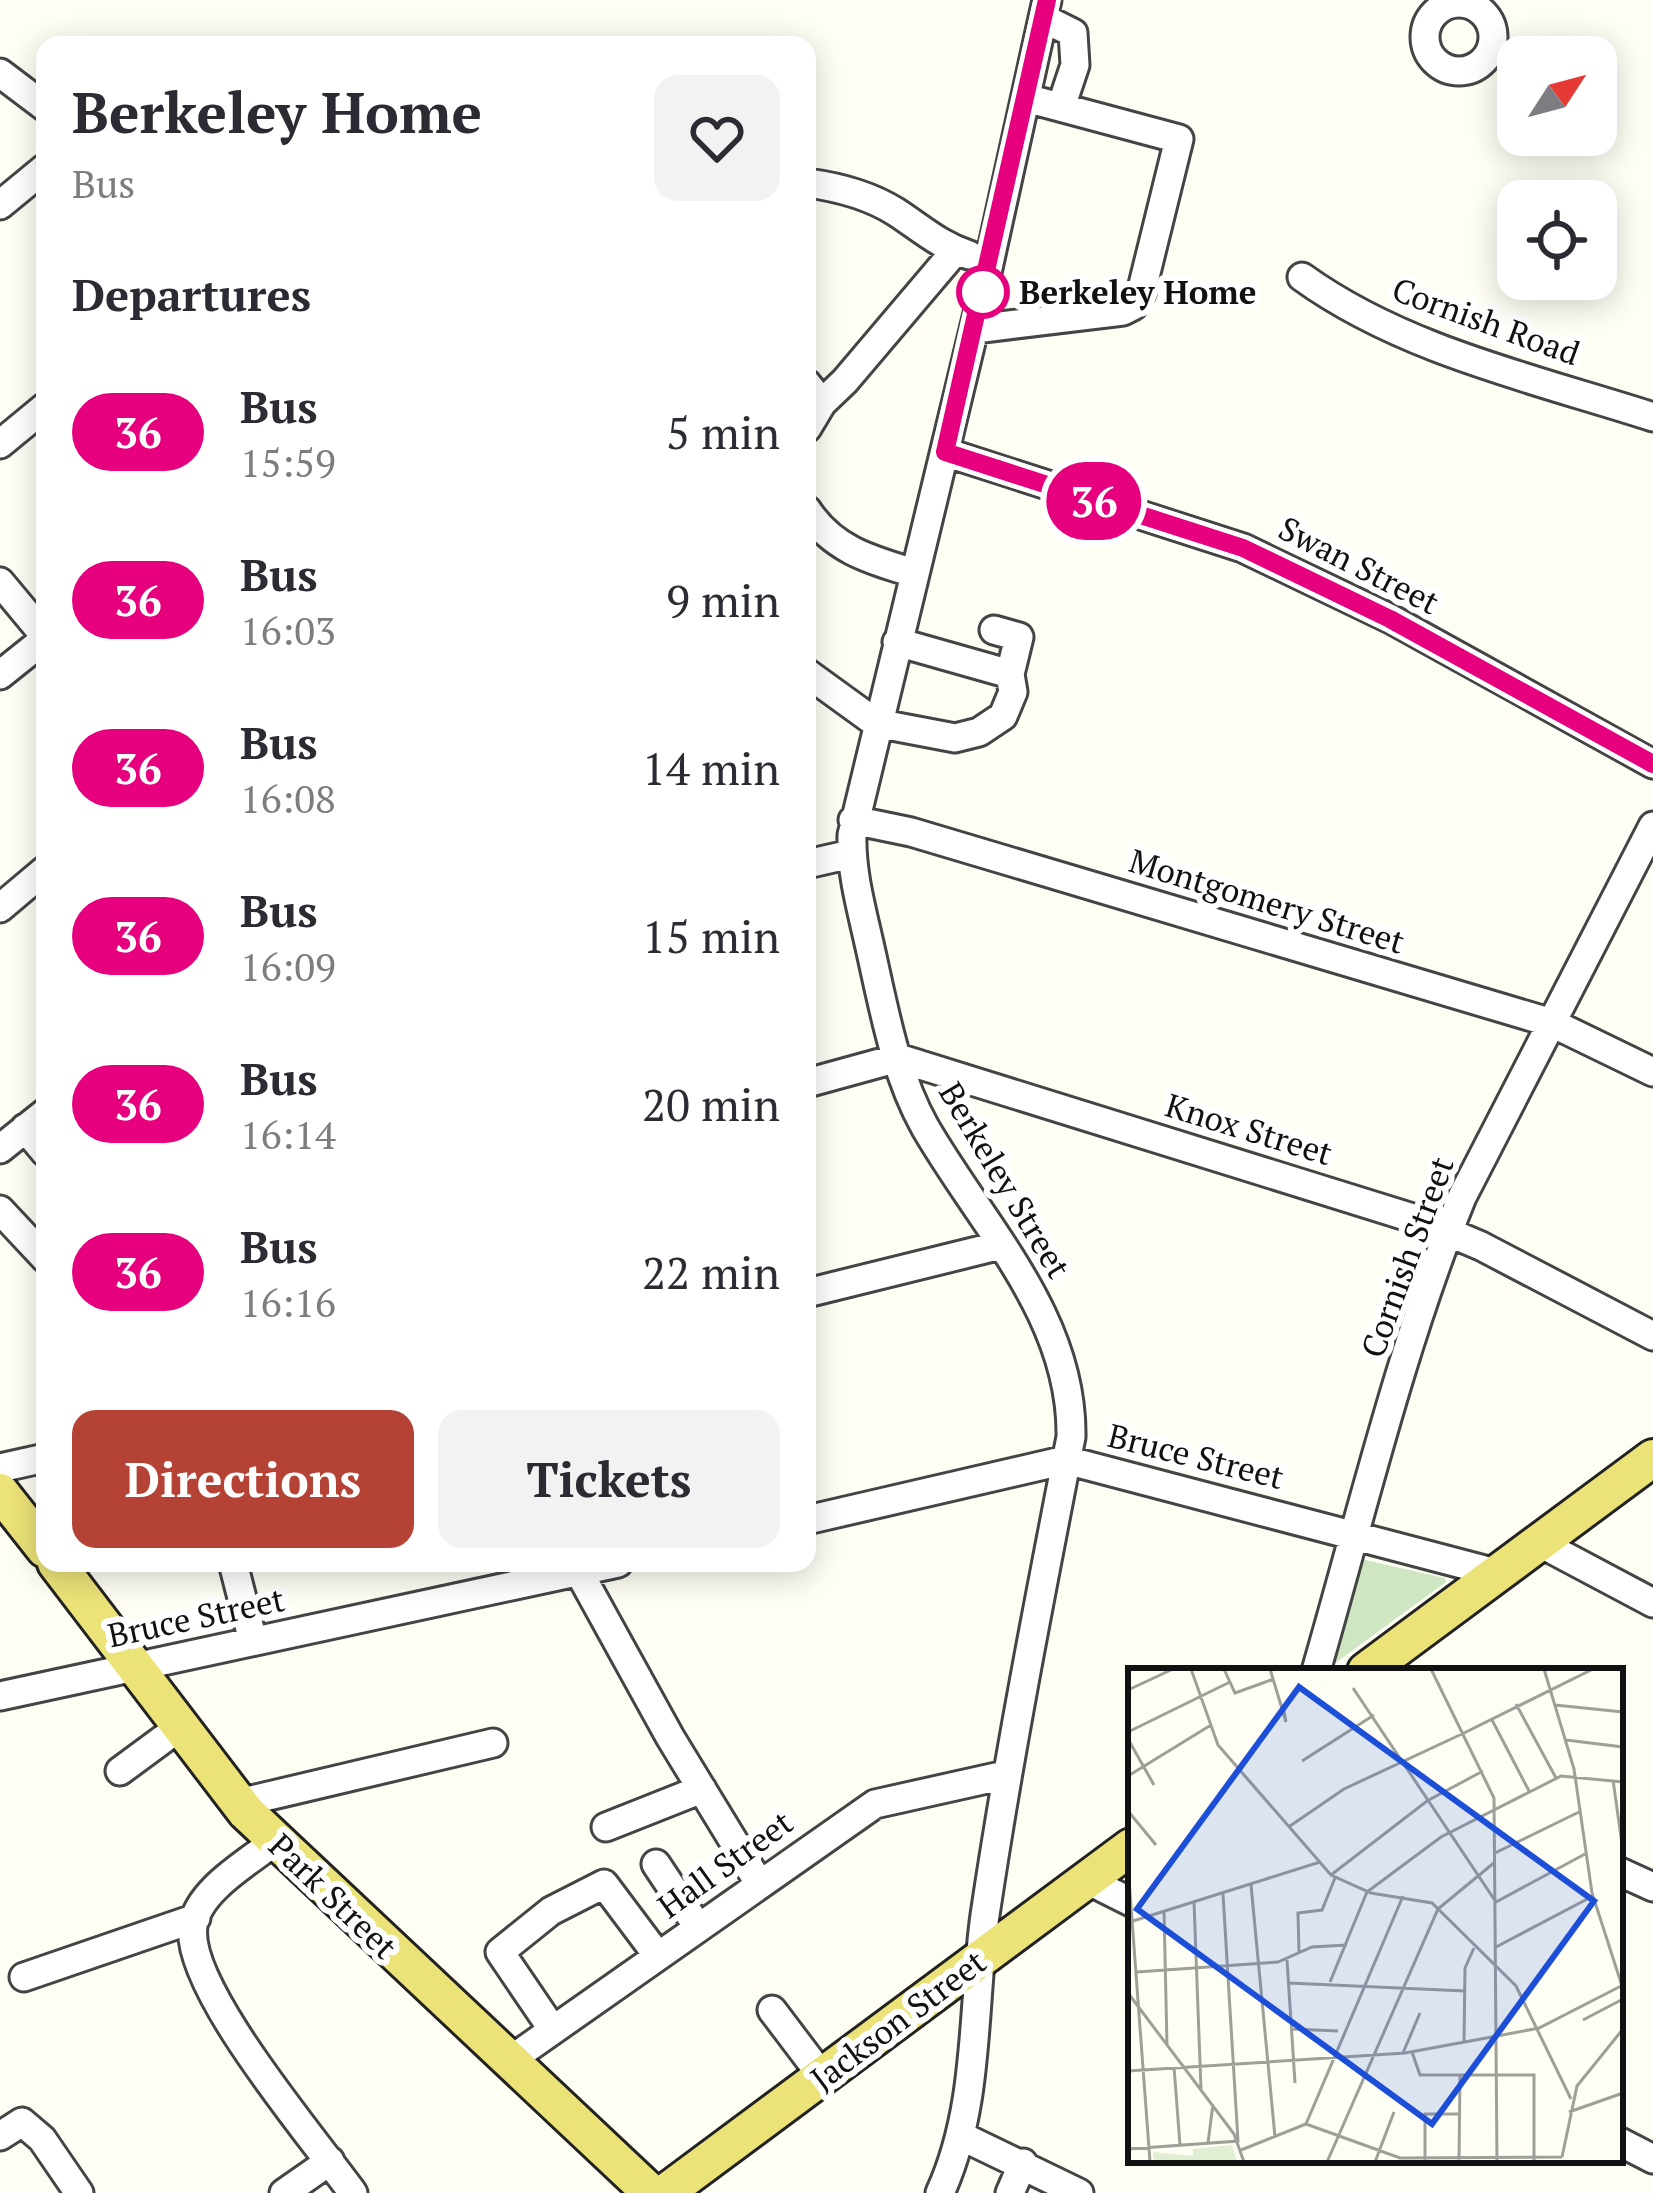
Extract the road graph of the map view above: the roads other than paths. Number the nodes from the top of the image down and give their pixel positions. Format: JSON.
{"nodes":[{"id":1,"x":1045,"y":9,"type":"edge"},
{"id":2,"x":0,"y":73,"type":"edge"},
{"id":3,"x":1026,"y":98,"type":"junction"},
{"id":4,"x":36,"y":100,"type":"edge"},
{"id":5,"x":1061,"y":107,"type":"junction"},
{"id":6,"x":36,"y":175,"type":"edge"},
{"id":7,"x":816,"y":184,"type":"edge"},
{"id":8,"x":0,"y":205,"type":"edge"},
{"id":9,"x":956,"y":250,"type":"junction"},
{"id":10,"x":990,"y":261,"type":"junction"},
{"id":11,"x":1302,"y":277,"type":"dead end"},
{"id":12,"x":974,"y":329,"type":"junction"},
{"id":13,"x":816,"y":392,"type":"edge"},
{"id":14,"x":36,"y":414,"type":"edge"},
{"id":15,"x":1653,"y":417,"type":"edge"},
{"id":16,"x":0,"y":444,"type":"edge"},
{"id":17,"x":945,"y":452,"type":"junction"},
{"id":18,"x":816,"y":522,"type":"edge"},
{"id":19,"x":914,"y":573,"type":"junction"},
{"id":20,"x":0,"y":582,"type":"edge"},
{"id":21,"x":36,"y":626,"type":"edge"},
{"id":22,"x":994,"y":630,"type":"dead end"},
{"id":23,"x":897,"y":642,"type":"junction"},
{"id":24,"x":36,"y":645,"type":"edge"},
{"id":25,"x":1010,"y":674,"type":"junction"},
{"id":26,"x":0,"y":675,"type":"edge"},
{"id":27,"x":816,"y":680,"type":"edge"},
{"id":28,"x":876,"y":723,"type":"junction"},
{"id":29,"x":1653,"y":764,"type":"edge"},
{"id":30,"x":853,"y":820,"type":"junction"},
{"id":31,"x":1653,"y":826,"type":"edge"},
{"id":32,"x":851,"y":854,"type":"junction"},
{"id":33,"x":816,"y":862,"type":"edge"},
{"id":34,"x":36,"y":878,"type":"edge"},
{"id":35,"x":0,"y":908,"type":"edge"},
{"id":36,"x":1552,"y":1023,"type":"junction"},
{"id":37,"x":898,"y":1058,"type":"junction"},
{"id":38,"x":1653,"y":1072,"type":"edge"},
{"id":39,"x":816,"y":1081,"type":"edge"},
{"id":40,"x":35,"y":1120,"type":"edge"},
{"id":41,"x":0,"y":1149,"type":"edge"},
{"id":42,"x":0,"y":1210,"type":"edge"},
{"id":43,"x":1448,"y":1232,"type":"junction"},
{"id":44,"x":1001,"y":1245,"type":"junction"},
{"id":45,"x":36,"y":1248,"type":"edge"},
{"id":46,"x":816,"y":1291,"type":"edge"},
{"id":47,"x":1653,"y":1336,"type":"edge"},
{"id":48,"x":1653,"y":1458,"type":"edge"},
{"id":49,"x":36,"y":1460,"type":"edge"},
{"id":50,"x":1066,"y":1460,"type":"junction"},
{"id":51,"x":0,"y":1468,"type":"edge"},
{"id":52,"x":0,"y":1492,"type":"edge"},
{"id":53,"x":816,"y":1518,"type":"edge"},
{"id":54,"x":1355,"y":1534,"type":"junction"},
{"id":55,"x":36,"y":1538,"type":"edge"},
{"id":56,"x":1540,"y":1543,"type":"junction"},
{"id":57,"x":63,"y":1572,"type":"edge"},
{"id":58,"x":235,"y":1572,"type":"edge"},
{"id":59,"x":555,"y":1572,"type":"edge"},
{"id":60,"x":580,"y":1572,"type":"edge"},
{"id":61,"x":1496,"y":1573,"type":"junction"},
{"id":62,"x":1653,"y":1603,"type":"edge"},
{"id":63,"x":253,"y":1641,"type":"junction"},
{"id":64,"x":135,"y":1667,"type":"junction"},
{"id":65,"x":1317,"y":1668,"type":"edge"},
{"id":66,"x":1370,"y":1668,"type":"edge"},
{"id":67,"x":0,"y":1696,"type":"edge"},
{"id":68,"x":181,"y":1726,"type":"junction"},
{"id":69,"x":493,"y":1743,"type":"dead end"},
{"id":70,"x":120,"y":1771,"type":"dead end"},
{"id":71,"x":1005,"y":1775,"type":"junction"},
{"id":72,"x":702,"y":1789,"type":"junction"},
{"id":73,"x":239,"y":1803,"type":"junction"},
{"id":74,"x":606,"y":1827,"type":"dead end"},
{"id":75,"x":275,"y":1841,"type":"junction"},
{"id":76,"x":1128,"y":1848,"type":"edge"},
{"id":77,"x":656,"y":1864,"type":"dead end"},
{"id":78,"x":1623,"y":1872,"type":"edge"},
{"id":79,"x":1087,"y":1880,"type":"junction"},
{"id":80,"x":759,"y":1883,"type":"junction"},
{"id":81,"x":1653,"y":1887,"type":"edge"},
{"id":82,"x":1128,"y":1900,"type":"edge"},
{"id":83,"x":196,"y":1918,"type":"junction"},
{"id":84,"x":698,"y":1927,"type":"junction"},
{"id":85,"x":658,"y":1956,"type":"junction"},
{"id":86,"x":979,"y":1960,"type":"junction"},
{"id":87,"x":24,"y":1977,"type":"dead end"},
{"id":88,"x":772,"y":2010,"type":"dead end"},
{"id":89,"x":553,"y":2030,"type":"junction"},
{"id":90,"x":509,"y":2061,"type":"junction"},
{"id":91,"x":822,"y":2077,"type":"junction"},
{"id":92,"x":11,"y":2129,"type":"edge"},
{"id":93,"x":961,"y":2136,"type":"junction"},
{"id":94,"x":1623,"y":2144,"type":"edge"},
{"id":95,"x":1653,"y":2159,"type":"edge"},
{"id":96,"x":330,"y":2161,"type":"junction"},
{"id":97,"x":1023,"y":2163,"type":"junction"},
{"id":98,"x":79,"y":2193,"type":"edge"},
{"id":99,"x":284,"y":2193,"type":"edge"},
{"id":100,"x":353,"y":2193,"type":"edge"},
{"id":101,"x":651,"y":2193,"type":"edge"},
{"id":102,"x":665,"y":2193,"type":"edge"},
{"id":103,"x":940,"y":2193,"type":"edge"},
{"id":104,"x":1010,"y":2193,"type":"edge"},
{"id":105,"x":1079,"y":2193,"type":"edge"}],
"edges":[{"from":1,"to":3,"type":"street","name":"Berkeley Street"},
{"from":1,"to":5,"type":"street"},
{"from":2,"to":4,"type":"street"},
{"from":3,"to":5,"type":"street"},
{"from":3,"to":10,"type":"street","name":"Berkeley Street"},
{"from":5,"to":12,"type":"street"},
{"from":6,"to":8,"type":"street"},
{"from":7,"to":9,"type":"street"},
{"from":9,"to":10,"type":"street"},
{"from":9,"to":13,"type":"street"},
{"from":10,"to":12,"type":"street","name":"Berkeley Street"},
{"from":11,"to":15,"type":"street","name":"Cornish Road"},
{"from":12,"to":17,"type":"street","name":"Berkeley Street"},
{"from":14,"to":16,"type":"street"},
{"from":17,"to":19,"type":"street","name":"Berkeley Street"},
{"from":17,"to":29,"type":"street","name":"Swan Street"},
{"from":18,"to":19,"type":"street"},
{"from":19,"to":23,"type":"street","name":"Berkeley Street"},
{"from":20,"to":21,"type":"street"},
{"from":22,"to":25,"type":"street"},
{"from":23,"to":25,"type":"street"},
{"from":23,"to":28,"type":"street","name":"Berkeley Street"},
{"from":24,"to":26,"type":"street"},
{"from":25,"to":28,"type":"street"},
{"from":27,"to":28,"type":"street"},
{"from":28,"to":30,"type":"street","name":"Berkeley Street"},
{"from":30,"to":32,"type":"street","name":"Berkeley Street"},
{"from":30,"to":36,"type":"street","name":"Montgomery Street"},
{"from":31,"to":36,"type":"street","name":"Cornish Street"},
{"from":32,"to":33,"type":"street"},
{"from":32,"to":37,"type":"street","name":"Berkeley Street"},
{"from":34,"to":35,"type":"street"},
{"from":36,"to":38,"type":"street","name":"Montgomery Street"},
{"from":36,"to":43,"type":"street","name":"Cornish Street"},
{"from":37,"to":39,"type":"street"},
{"from":37,"to":43,"type":"street","name":"Knox Street"},
{"from":37,"to":44,"type":"street","name":"Berkeley Street"},
{"from":40,"to":41,"type":"street"},
{"from":42,"to":45,"type":"street"},
{"from":43,"to":47,"type":"street","name":"Knox Street"},
{"from":43,"to":54,"type":"street","name":"Cornish Street"},
{"from":44,"to":46,"type":"street"},
{"from":44,"to":50,"type":"street","name":"Berkeley Street"},
{"from":48,"to":56,"type":"main road"},
{"from":49,"to":51,"type":"street"},
{"from":50,"to":53,"type":"street","name":"Bruce Street"},
{"from":50,"to":54,"type":"street","name":"Bruce Street"},
{"from":50,"to":71,"type":"street","name":"Berkeley Street"},
{"from":52,"to":55,"type":"main road"},
{"from":54,"to":61,"type":"street","name":"Bruce Street"},
{"from":54,"to":65,"type":"street","name":"Cornish Street"},
{"from":56,"to":61,"type":"main road"},
{"from":56,"to":62,"type":"street"},
{"from":57,"to":64,"type":"main road","name":"Park Street"},
{"from":58,"to":63,"type":"street"},
{"from":59,"to":63,"type":"street","name":"Bruce Street"},
{"from":60,"to":72,"type":"street"},
{"from":61,"to":66,"type":"main road"},
{"from":63,"to":64,"type":"street","name":"Bruce Street"},
{"from":64,"to":67,"type":"street","name":"Bruce Street"},
{"from":64,"to":68,"type":"main road","name":"Park Street"},
{"from":68,"to":70,"type":"street"},
{"from":68,"to":73,"type":"main road","name":"Park Street"},
{"from":69,"to":73,"type":"street"},
{"from":71,"to":80,"type":"street","name":"Hall Street"},
{"from":71,"to":86,"type":"street","name":"Berkeley Street"},
{"from":72,"to":74,"type":"street"},
{"from":72,"to":80,"type":"street"},
{"from":73,"to":75,"type":"main road","name":"Park Street"},
{"from":75,"to":83,"type":"street"},
{"from":75,"to":90,"type":"main road","name":"Park Street"},
{"from":76,"to":79,"type":"main road","name":"Jackson Street"},
{"from":77,"to":84,"type":"street"},
{"from":78,"to":81,"type":"street"},
{"from":79,"to":82,"type":"street"},
{"from":79,"to":86,"type":"main road","name":"Jackson Street"},
{"from":80,"to":84,"type":"street","name":"Hall Street"},
{"from":83,"to":87,"type":"street"},
{"from":83,"to":96,"type":"street"},
{"from":84,"to":85,"type":"street","name":"Hall Street"},
{"from":85,"to":89,"type":"street","name":"Hall Street"},
{"from":85,"to":89,"type":"street"},
{"from":86,"to":91,"type":"main road","name":"Jackson Street"},
{"from":86,"to":93,"type":"street","name":"Berkeley Street"},
{"from":88,"to":91,"type":"street"},
{"from":89,"to":90,"type":"street","name":"Hall Street"},
{"from":90,"to":101,"type":"main road","name":"Park Street"},
{"from":91,"to":102,"type":"main road","name":"Jackson Street"},
{"from":92,"to":98,"type":"street"},
{"from":93,"to":97,"type":"street"},
{"from":93,"to":103,"type":"street","name":"Berkeley Street"},
{"from":94,"to":95,"type":"street"},
{"from":96,"to":99,"type":"street"},
{"from":96,"to":100,"type":"street"},
{"from":97,"to":104,"type":"street"},
{"from":97,"to":105,"type":"street"}]}
